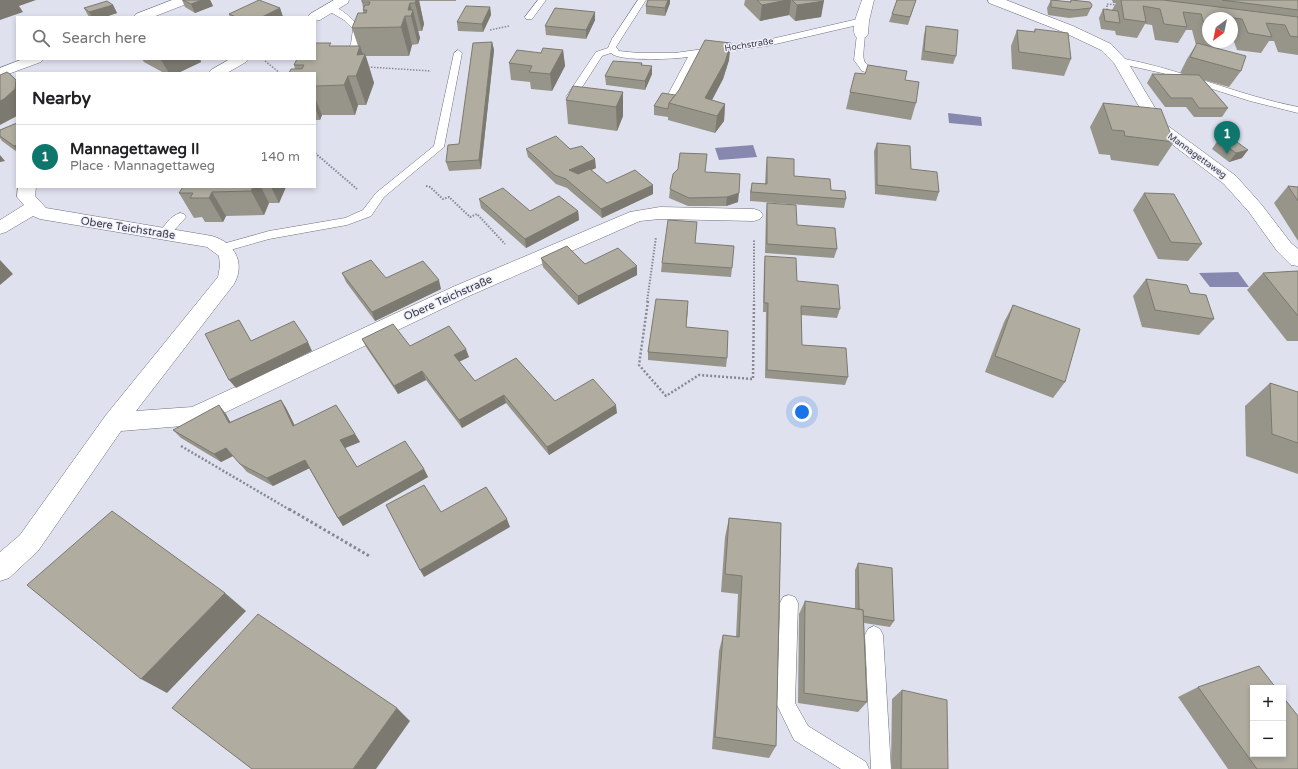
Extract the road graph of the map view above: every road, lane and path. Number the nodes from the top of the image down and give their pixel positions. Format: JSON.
{"nodes":[{"id":1,"x":184,"y":0,"type":"edge"},
{"id":2,"x":343,"y":0,"type":"edge"},
{"id":3,"x":542,"y":0,"type":"edge"},
{"id":4,"x":868,"y":0,"type":"edge"},
{"id":5,"x":994,"y":0,"type":"edge"},
{"id":6,"x":1107,"y":0,"type":"edge"},
{"id":7,"x":640,"y":2,"type":"edge"},
{"id":8,"x":650,"y":4,"type":"edge"},
{"id":9,"x":1107,"y":4,"type":"junction"},
{"id":10,"x":1123,"y":6,"type":"edge"},
{"id":11,"x":330,"y":8,"type":"junction"},
{"id":12,"x":1107,"y":15,"type":"edge"},
{"id":13,"x":144,"y":16,"type":"edge"},
{"id":14,"x":316,"y":16,"type":"edge"},
{"id":15,"x":529,"y":17,"type":"dead end"},
{"id":16,"x":862,"y":21,"type":"junction"},
{"id":17,"x":861,"y":34,"type":"joint"},
{"id":18,"x":613,"y":49,"type":"junction"},
{"id":19,"x":458,"y":53,"type":"dead end"},
{"id":20,"x":695,"y":54,"type":"junction"},
{"id":21,"x":33,"y":60,"type":"edge"},
{"id":22,"x":239,"y":60,"type":"edge"},
{"id":23,"x":264,"y":60,"type":"edge"},
{"id":24,"x":344,"y":60,"type":"joint"},
{"id":25,"x":1120,"y":61,"type":"junction"},
{"id":26,"x":218,"y":72,"type":"edge"},
{"id":27,"x":278,"y":72,"type":"edge"},
{"id":28,"x":455,"y":72,"type":"junction"},
{"id":29,"x":0,"y":73,"type":"edge"},
{"id":30,"x":885,"y":75,"type":"edge"},
{"id":31,"x":586,"y":100,"type":"edge"},
{"id":32,"x":669,"y":102,"type":"edge"},
{"id":33,"x":1298,"y":110,"type":"edge"},
{"id":34,"x":316,"y":154,"type":"edge"},
{"id":35,"x":430,"y":186,"type":"dead end"},
{"id":36,"x":27,"y":188,"type":"edge"},
{"id":37,"x":380,"y":195,"type":"junction"},
{"id":38,"x":34,"y":207,"type":"junction"},
{"id":39,"x":660,"y":213,"type":"junction"},
{"id":40,"x":754,"y":216,"type":"joint"},
{"id":41,"x":180,"y":217,"type":"dead end"},
{"id":42,"x":0,"y":228,"type":"edge"},
{"id":43,"x":165,"y":234,"type":"junction"},
{"id":44,"x":223,"y":248,"type":"junction"},
{"id":45,"x":508,"y":248,"type":"dead end"},
{"id":46,"x":1298,"y":260,"type":"edge"},
{"id":47,"x":151,"y":419,"type":"junction"},
{"id":48,"x":114,"y":422,"type":"junction"},
{"id":49,"x":371,"y":556,"type":"dead end"},
{"id":50,"x":0,"y":569,"type":"edge"},
{"id":51,"x":789,"y":603,"type":"dead end"},
{"id":52,"x":874,"y":635,"type":"dead end"},
{"id":53,"x":859,"y":769,"type":"edge"},
{"id":54,"x":881,"y":769,"type":"edge"}],
"edges":[{"from":1,"to":13,"type":"street"},
{"from":2,"to":11,"type":"street"},
{"from":3,"to":15,"type":"lane"},
{"from":4,"to":16,"type":"street"},
{"from":5,"to":25,"type":"street","name":"Mannagettaweg"},
{"from":6,"to":9,"type":"path"},
{"from":7,"to":8,"type":"lane"},
{"from":7,"to":18,"type":"lane"},
{"from":9,"to":10,"type":"path"},
{"from":9,"to":12,"type":"path"},
{"from":11,"to":14,"type":"street"},
{"from":11,"to":24,"type":"lane"},
{"from":16,"to":17,"type":"street"},
{"from":16,"to":20,"type":"lane","name":"Hochstraße"},
{"from":17,"to":30,"type":"lane"},
{"from":18,"to":20,"type":"lane","name":"Hochstraße"},
{"from":18,"to":31,"type":"lane"},
{"from":19,"to":28,"type":"lane"},
{"from":20,"to":32,"type":"lane"},
{"from":21,"to":29,"type":"street"},
{"from":22,"to":26,"type":"street"},
{"from":23,"to":27,"type":"path"},
{"from":24,"to":28,"type":"path"},
{"from":25,"to":33,"type":"lane"},
{"from":25,"to":46,"type":"street","name":"Mannagettaweg"},
{"from":28,"to":37,"type":"lane"},
{"from":34,"to":37,"type":"path"},
{"from":35,"to":45,"type":"path"},
{"from":36,"to":38,"type":"street"},
{"from":37,"to":44,"type":"lane"},
{"from":38,"to":42,"type":"street"},
{"from":38,"to":43,"type":"street","name":"Obere Teichstraße"},
{"from":39,"to":40,"type":"street","name":"Obere Teichstraße"},
{"from":39,"to":40,"type":"path"},
{"from":39,"to":47,"type":"street","name":"Obere Teichstraße"},
{"from":41,"to":43,"type":"lane"},
{"from":43,"to":44,"type":"street","name":"Obere Teichstraße"},
{"from":44,"to":48,"type":"street"},
{"from":47,"to":48,"type":"street","name":"Obere Teichstraße"},
{"from":47,"to":49,"type":"path"},
{"from":48,"to":50,"type":"street"},
{"from":51,"to":53,"type":"lane"},
{"from":52,"to":54,"type":"lane"}]}
